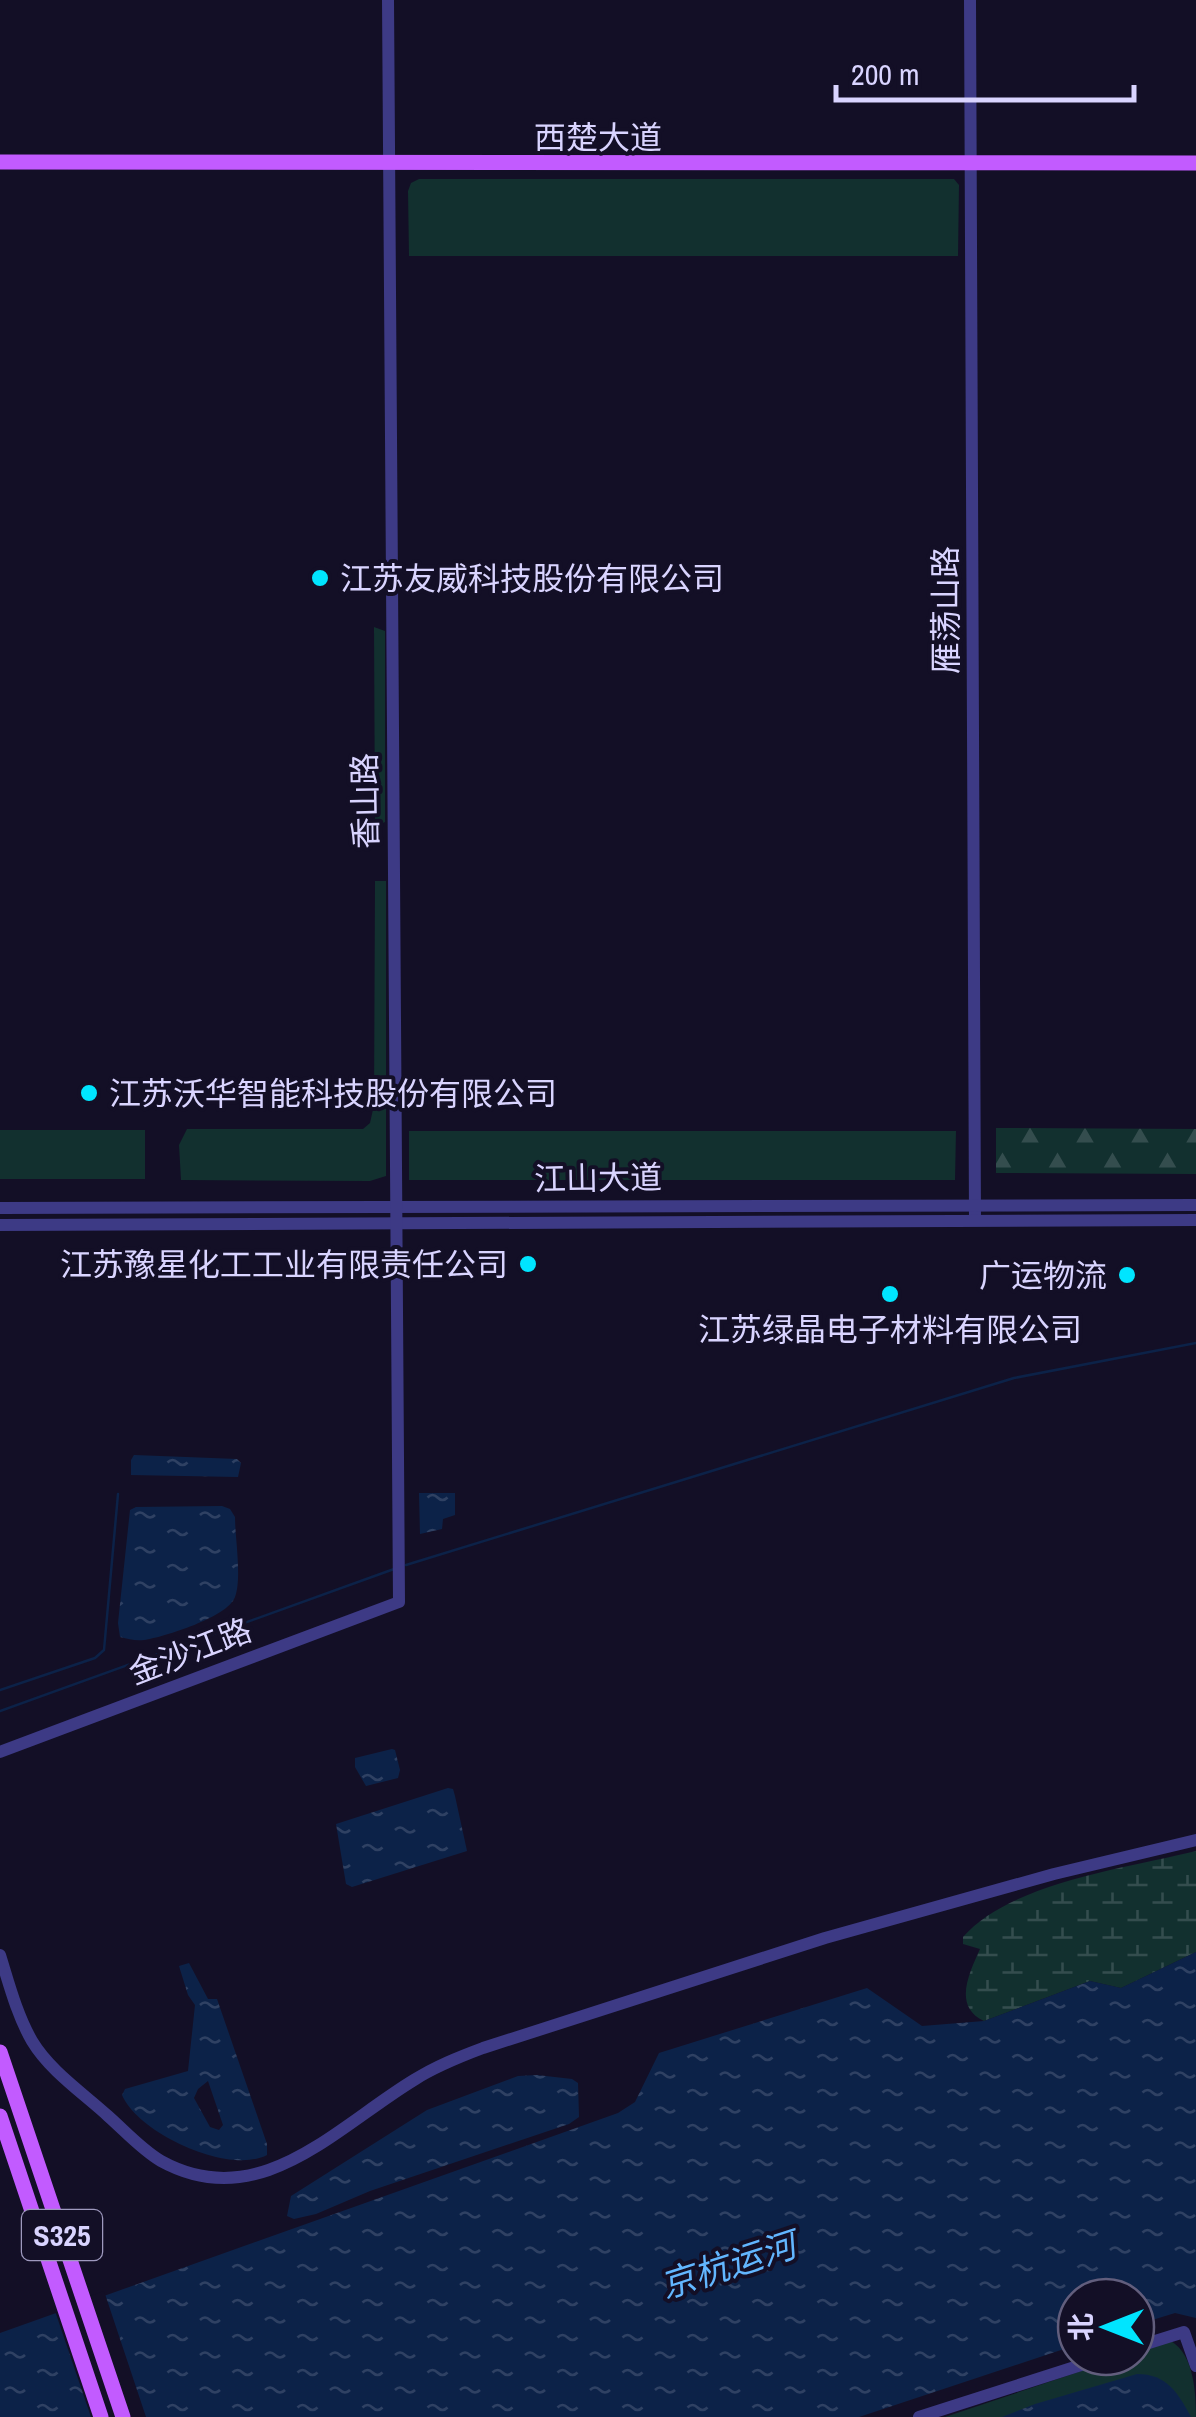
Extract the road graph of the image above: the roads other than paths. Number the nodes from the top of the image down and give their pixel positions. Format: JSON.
{"nodes":[{"id":1,"x":388,"y":0,"type":"edge"},
{"id":2,"x":970,"y":0,"type":"edge"},
{"id":3,"x":0,"y":162,"type":"edge"},
{"id":4,"x":1196,"y":163,"type":"edge"},
{"id":5,"x":388,"y":164,"type":"junction"},
{"id":6,"x":969,"y":164,"type":"junction"},
{"id":7,"x":1196,"y":1205,"type":"edge"},
{"id":8,"x":0,"y":1208,"type":"edge"},
{"id":9,"x":396,"y":1209,"type":"junction"},
{"id":10,"x":976,"y":1213,"type":"junction"},
{"id":11,"x":1196,"y":1220,"type":"edge"},
{"id":12,"x":0,"y":1225,"type":"edge"},
{"id":13,"x":396,"y":1225,"type":"junction"},
{"id":14,"x":399,"y":1602,"type":"joint"},
{"id":15,"x":0,"y":1752,"type":"edge"},
{"id":16,"x":1196,"y":1840,"type":"edge"},
{"id":17,"x":0,"y":1955,"type":"edge"},
{"id":18,"x":0,"y":2052,"type":"edge"},
{"id":19,"x":0,"y":2116,"type":"edge"},
{"id":20,"x":1156,"y":2341,"type":"edge"},
{"id":21,"x":1196,"y":2366,"type":"edge"},
{"id":22,"x":1056,"y":2373,"type":"edge"},
{"id":23,"x":101,"y":2417,"type":"edge"},
{"id":24,"x":124,"y":2417,"type":"edge"},
{"id":25,"x":919,"y":2417,"type":"edge"}],
"edges":[{"from":1,"to":5,"type":"street","name":"香山路"},
{"from":2,"to":6,"type":"street","name":"雁荡山路"},
{"from":3,"to":5,"type":"main road","name":"西楚大道"},
{"from":4,"to":6,"type":"main road","name":"西楚大道"},
{"from":5,"to":6,"type":"main road","name":"西楚大道"},
{"from":5,"to":9,"type":"street","name":"香山路"},
{"from":6,"to":10,"type":"street","name":"雁荡山路"},
{"from":7,"to":10,"type":"street","name":"江山大道"},
{"from":8,"to":9,"type":"street","name":"江山大道"},
{"from":9,"to":10,"type":"street","name":"江山大道"},
{"from":9,"to":13,"type":"street","name":"香山路"},
{"from":10,"to":11,"type":"street","name":"江山大道"},
{"from":10,"to":13,"type":"street","name":"江山大道"},
{"from":12,"to":13,"type":"street","name":"江山大道"},
{"from":13,"to":14,"type":"street","name":"香山路"},
{"from":14,"to":15,"type":"street","name":"金沙江路"},
{"from":16,"to":17,"type":"street"},
{"from":18,"to":24,"type":"main road","number":"S325"},
{"from":19,"to":23,"type":"main road","number":"S325"},
{"from":20,"to":21,"type":"street"},
{"from":22,"to":25,"type":"street"}]}
